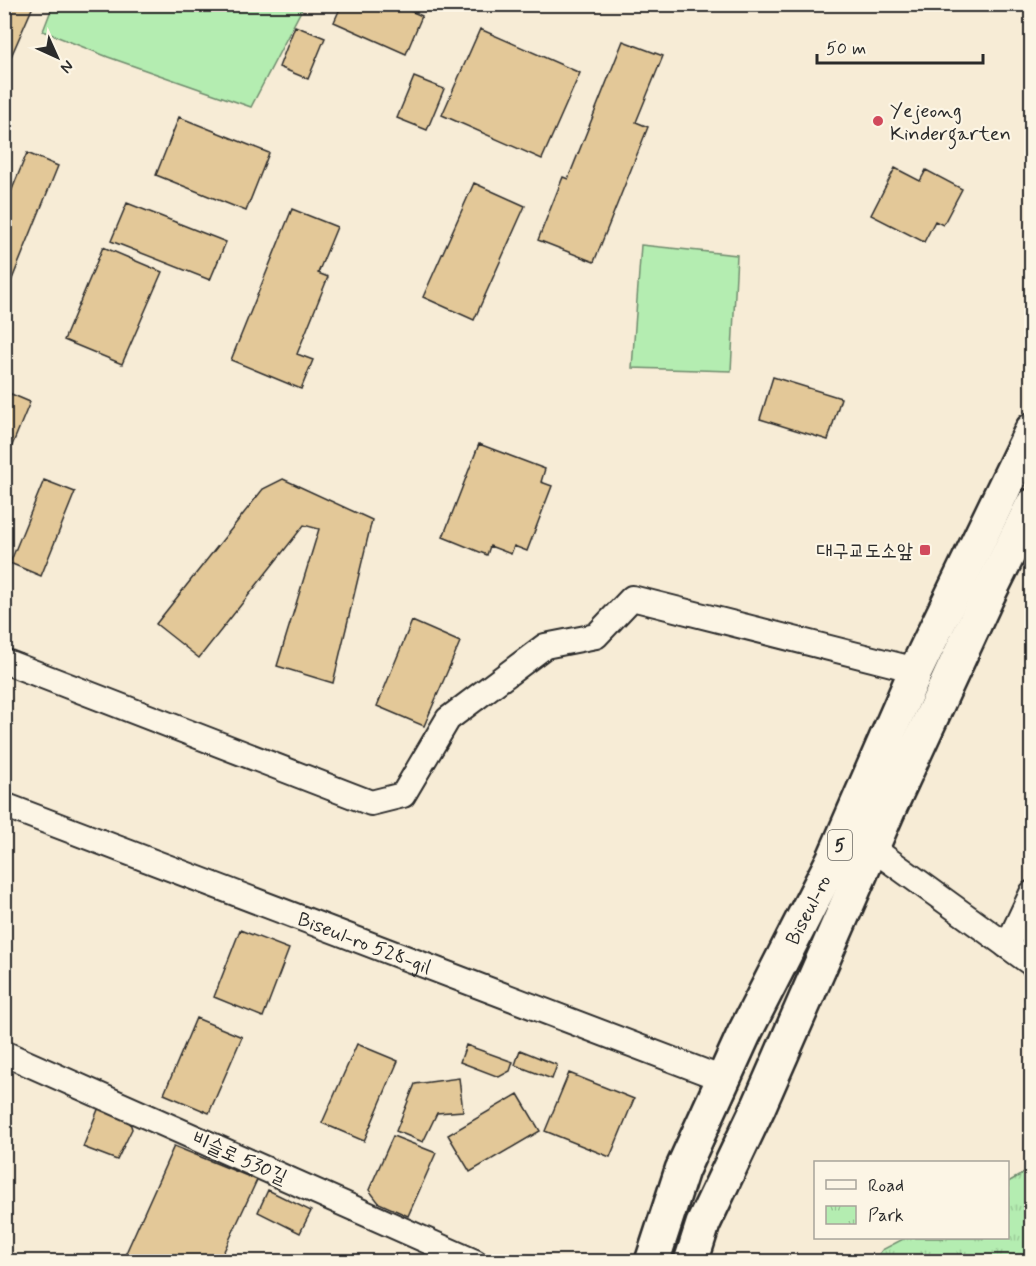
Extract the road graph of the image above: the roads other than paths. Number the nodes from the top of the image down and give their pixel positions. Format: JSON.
{"nodes":[{"id":1,"x":1032,"y":430,"type":"edge"},
{"id":2,"x":1001,"y":494,"type":"junction"},
{"id":3,"x":1032,"y":506,"type":"edge"},
{"id":4,"x":999,"y":573,"type":"junction"},
{"id":5,"x":4,"y":661,"type":"edge"},
{"id":6,"x":912,"y":678,"type":"junction"},
{"id":7,"x":909,"y":765,"type":"junction"},
{"id":8,"x":4,"y":805,"type":"edge"},
{"id":9,"x":872,"y":848,"type":"junction"},
{"id":10,"x":1032,"y":893,"type":"edge"},
{"id":11,"x":1007,"y":946,"type":"junction"},
{"id":12,"x":1032,"y":964,"type":"edge"},
{"id":13,"x":4,"y":1053,"type":"edge"},
{"id":14,"x":723,"y":1079,"type":"junction"},
{"id":15,"x":475,"y":1262,"type":"edge"},
{"id":16,"x":652,"y":1262,"type":"edge"},
{"id":17,"x":691,"y":1262,"type":"edge"}],
"edges":[{"from":1,"to":2,"type":"main road","name":"Biseul-ro","number":"5"},
{"from":2,"to":4,"type":"main road"},
{"from":2,"to":6,"type":"main road","name":"Biseul-ro","number":"5"},
{"from":3,"to":4,"type":"main road","name":"Biseul-ro","number":"5"},
{"from":4,"to":7,"type":"main road","name":"Biseul-ro","number":"5"},
{"from":5,"to":6,"type":"street"},
{"from":6,"to":7,"type":"main road"},
{"from":6,"to":14,"type":"main road","name":"Biseul-ro","number":"5"},
{"from":7,"to":9,"type":"main road","name":"Biseul-ro","number":"5"},
{"from":8,"to":14,"type":"street","name":"Biseul-ro 528-gil"},
{"from":9,"to":11,"type":"street"},
{"from":9,"to":17,"type":"main road","name":"Biseul-ro","number":"5"},
{"from":10,"to":11,"type":"street"},
{"from":11,"to":12,"type":"street"},
{"from":13,"to":15,"type":"street","name":"비슬로 530길"},
{"from":14,"to":16,"type":"main road","name":"Biseul-ro","number":"5"}]}
